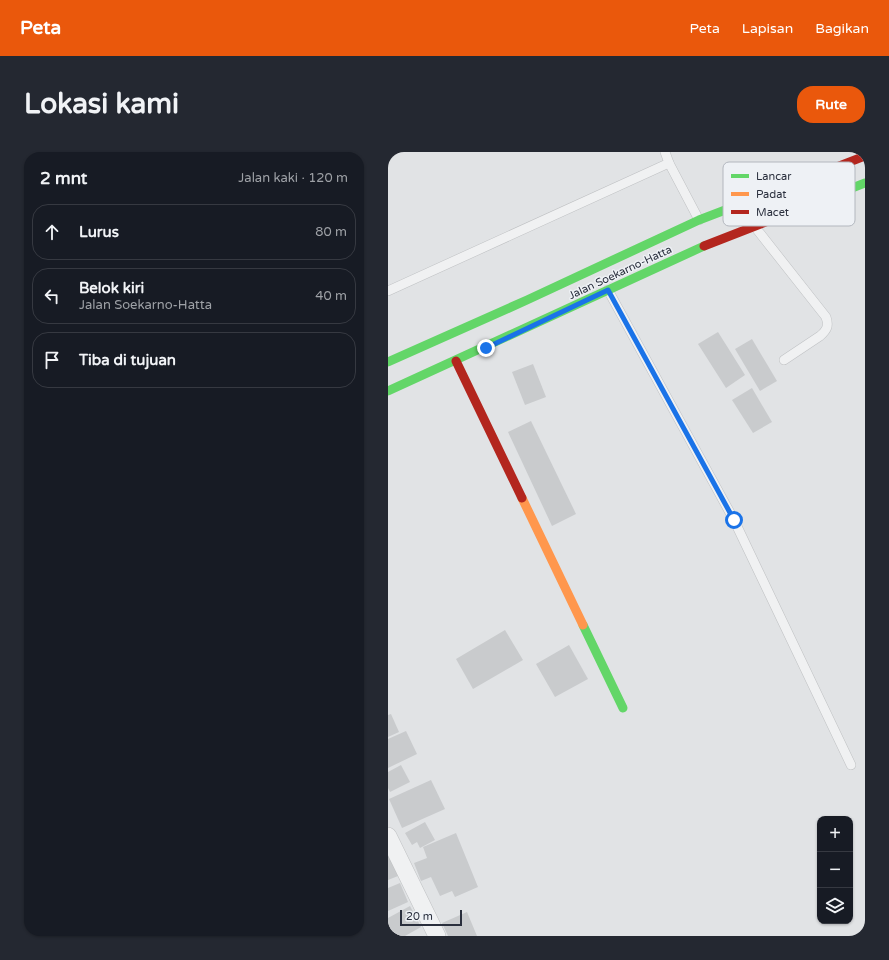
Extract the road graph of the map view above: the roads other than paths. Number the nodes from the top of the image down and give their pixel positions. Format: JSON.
{"nodes":[{"id":1,"x":665,"y":152,"type":"edge"},
{"id":2,"x":865,"y":156,"type":"edge"},
{"id":3,"x":849,"y":162,"type":"edge"},
{"id":4,"x":669,"y":163,"type":"junction"},
{"id":5,"x":865,"y":183,"type":"edge"},
{"id":6,"x":855,"y":187,"type":"edge"},
{"id":7,"x":723,"y":211,"type":"edge"},
{"id":8,"x":699,"y":220,"type":"junction"},
{"id":9,"x":754,"y":226,"type":"joint"},
{"id":10,"x":608,"y":290,"type":"junction"},
{"id":11,"x":388,"y":291,"type":"edge"},
{"id":12,"x":784,"y":360,"type":"dead end"},
{"id":13,"x":456,"y":361,"type":"junction"},
{"id":14,"x":388,"y":362,"type":"edge"},
{"id":15,"x":388,"y":391,"type":"edge"},
{"id":16,"x":623,"y":708,"type":"dead end"},
{"id":17,"x":852,"y":765,"type":"dead end"},
{"id":18,"x":388,"y":836,"type":"edge"},
{"id":19,"x":437,"y":936,"type":"edge"}],
"edges":[{"from":1,"to":4,"type":"lane"},
{"from":2,"to":3,"type":"main road","name":"Jalan Soekarno-Hatta"},
{"from":4,"to":8,"type":"lane"},
{"from":4,"to":11,"type":"lane"},
{"from":5,"to":6,"type":"main road","name":"Jalan Soekarno-Hatta"},
{"from":7,"to":8,"type":"main road","name":"Jalan Soekarno-Hatta"},
{"from":8,"to":14,"type":"main road","name":"Jalan Soekarno-Hatta"},
{"from":9,"to":10,"type":"main road","name":"Jalan Soekarno-Hatta"},
{"from":9,"to":12,"type":"lane"},
{"from":10,"to":13,"type":"main road","name":"Jalan Soekarno-Hatta"},
{"from":10,"to":17,"type":"lane"},
{"from":13,"to":15,"type":"main road","name":"Jalan Soekarno-Hatta"},
{"from":13,"to":16,"type":"main road"},
{"from":18,"to":19,"type":"street"}]}
